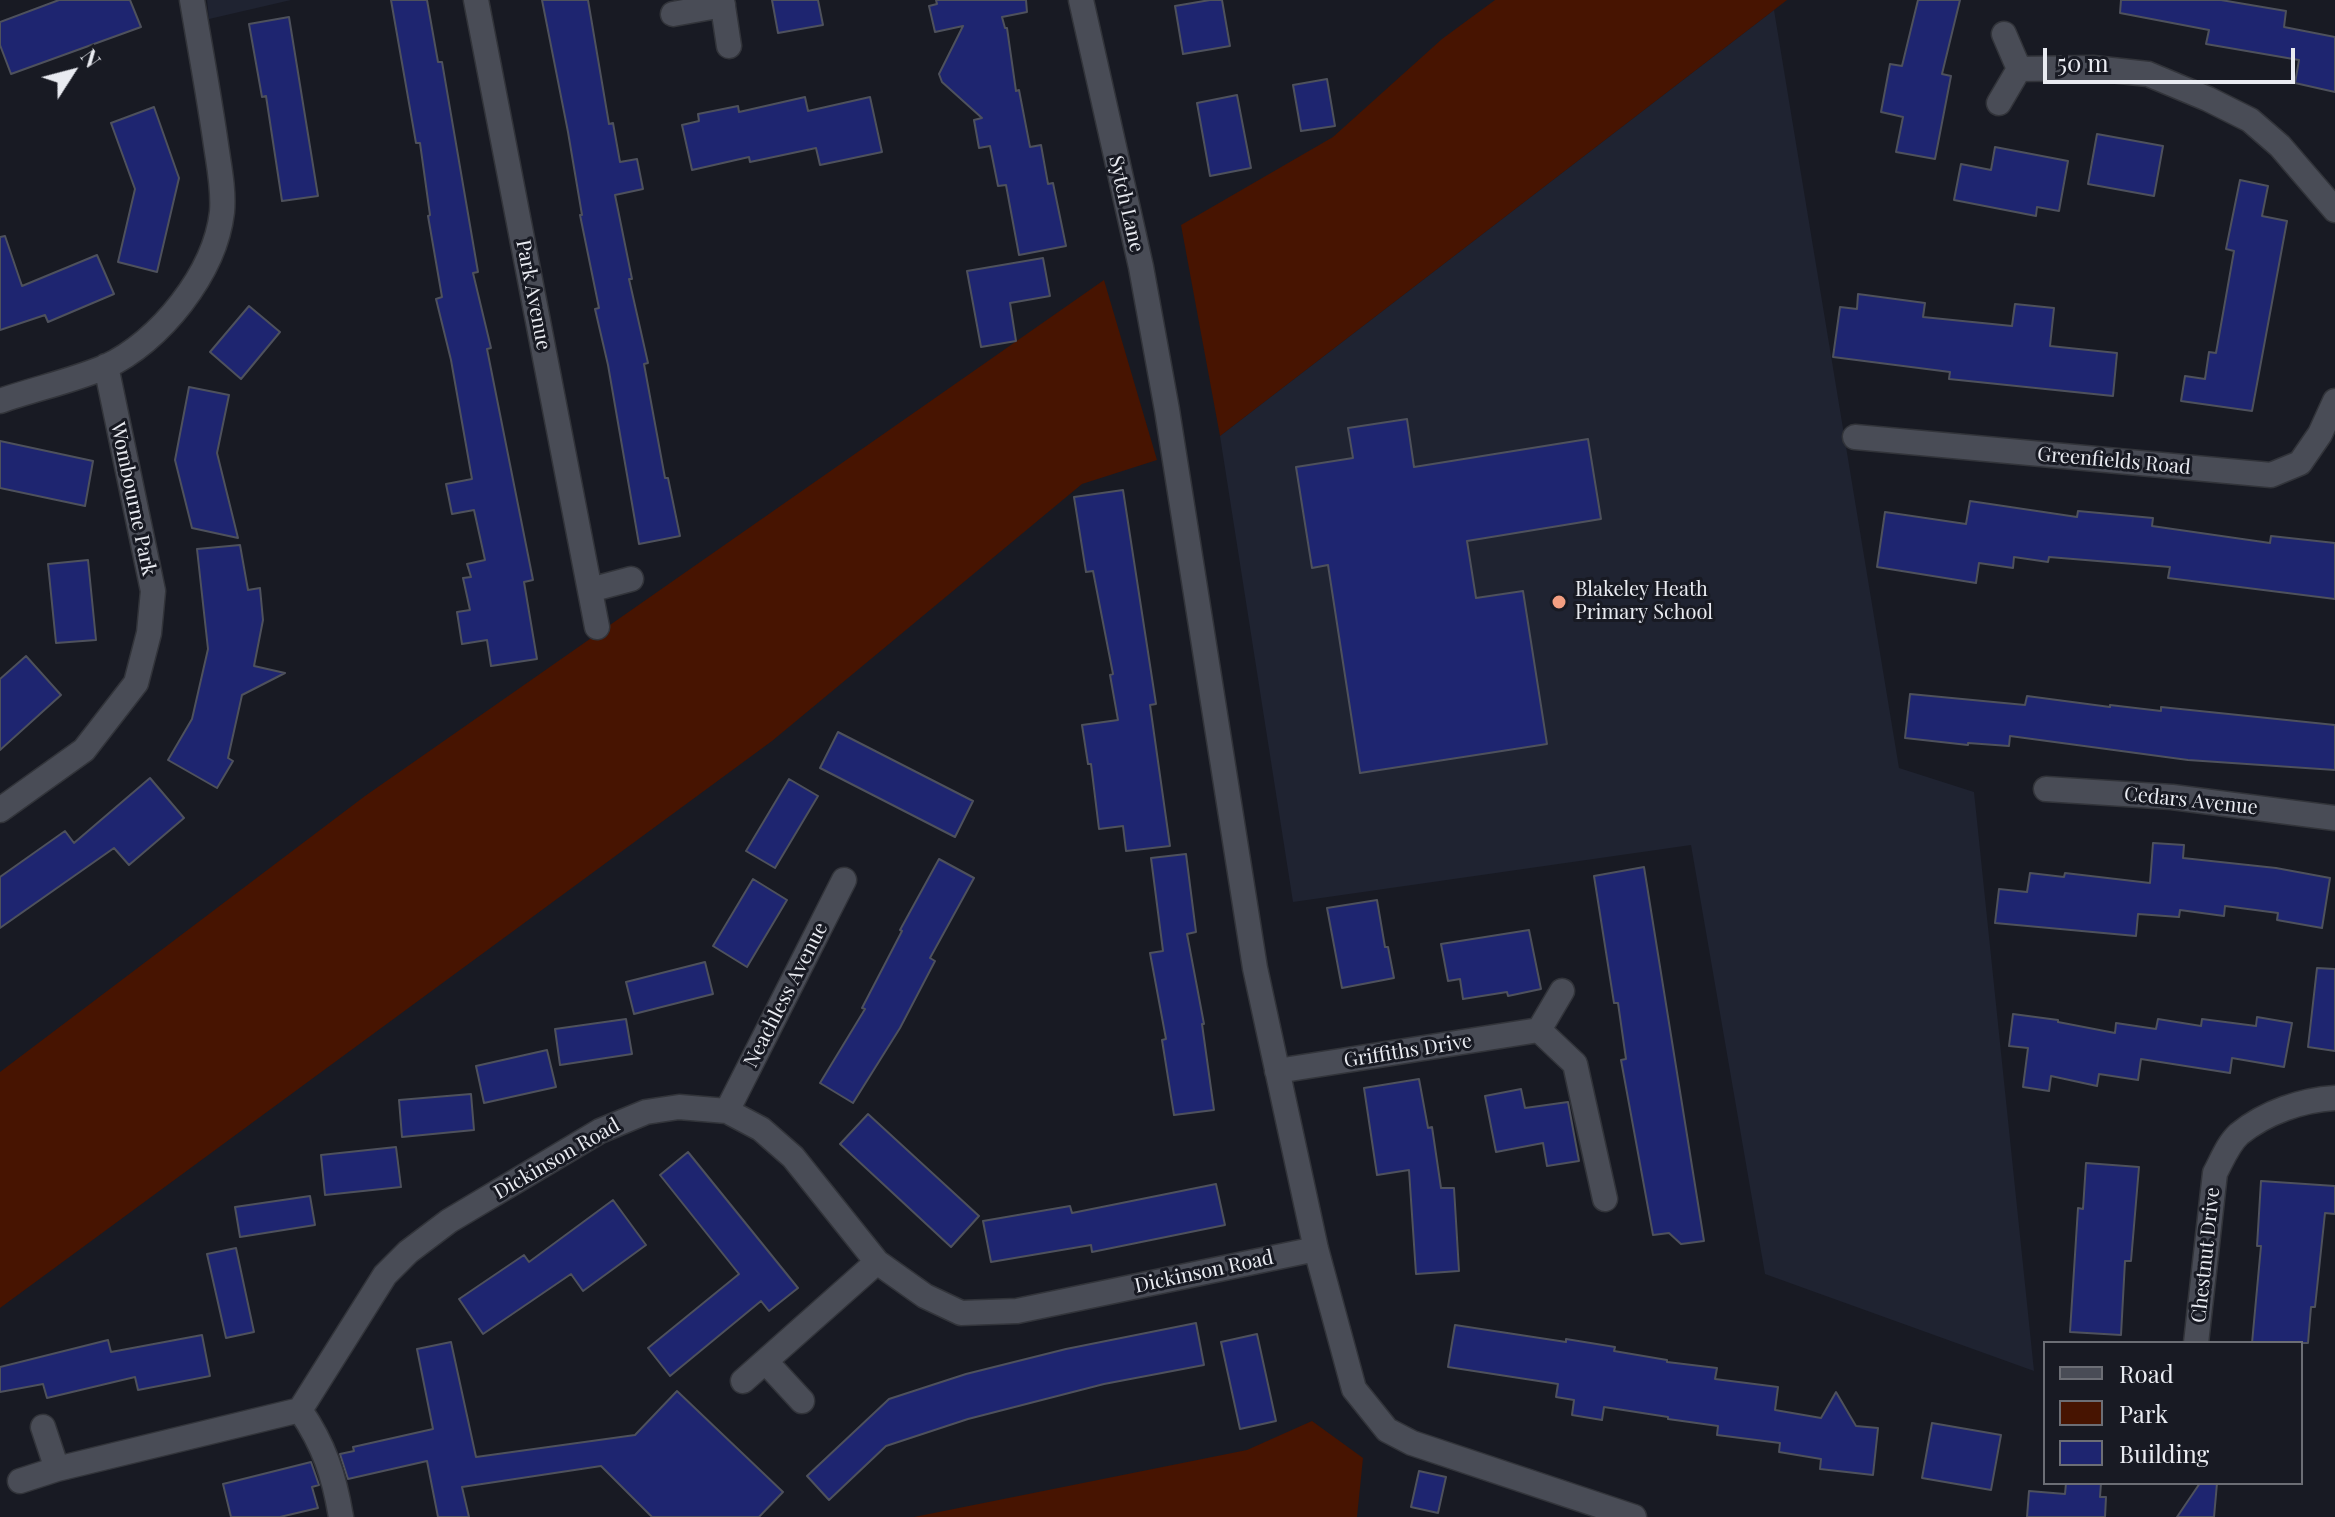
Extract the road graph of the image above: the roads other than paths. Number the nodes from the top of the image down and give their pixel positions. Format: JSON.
{"nodes":[{"id":1,"x":192,"y":0,"type":"edge"},
{"id":2,"x":476,"y":0,"type":"edge"},
{"id":3,"x":1081,"y":0,"type":"edge"},
{"id":4,"x":722,"y":2,"type":"edge"},
{"id":5,"x":673,"y":14,"type":"dead end"},
{"id":6,"x":2004,"y":34,"type":"dead end"},
{"id":7,"x":729,"y":46,"type":"dead end"},
{"id":8,"x":2019,"y":69,"type":"junction"},
{"id":9,"x":1999,"y":103,"type":"dead end"},
{"id":10,"x":2335,"y":210,"type":"edge"},
{"id":11,"x":106,"y":366,"type":"junction"},
{"id":12,"x":0,"y":401,"type":"edge"},
{"id":13,"x":2335,"y":401,"type":"edge"},
{"id":14,"x":1855,"y":437,"type":"dead end"},
{"id":15,"x":631,"y":579,"type":"dead end"},
{"id":16,"x":590,"y":590,"type":"junction"},
{"id":17,"x":597,"y":627,"type":"dead end"},
{"id":18,"x":2046,"y":789,"type":"dead end"},
{"id":19,"x":0,"y":810,"type":"edge"},
{"id":20,"x":2335,"y":818,"type":"edge"},
{"id":21,"x":844,"y":880,"type":"dead end"},
{"id":22,"x":1562,"y":991,"type":"dead end"},
{"id":23,"x":1539,"y":1030,"type":"junction"},
{"id":24,"x":1277,"y":1071,"type":"junction"},
{"id":25,"x":2335,"y":1098,"type":"edge"},
{"id":26,"x":727,"y":1111,"type":"junction"},
{"id":27,"x":1605,"y":1199,"type":"dead end"},
{"id":28,"x":1316,"y":1249,"type":"junction"},
{"id":29,"x":877,"y":1262,"type":"junction"},
{"id":30,"x":2196,"y":1341,"type":"edge"},
{"id":31,"x":766,"y":1362,"type":"junction"},
{"id":32,"x":743,"y":1381,"type":"dead end"},
{"id":33,"x":802,"y":1401,"type":"dead end"},
{"id":34,"x":300,"y":1410,"type":"junction"},
{"id":35,"x":43,"y":1427,"type":"dead end"},
{"id":36,"x":57,"y":1469,"type":"junction"},
{"id":37,"x":20,"y":1481,"type":"dead end"},
{"id":38,"x":341,"y":1517,"type":"edge"},
{"id":39,"x":1634,"y":1517,"type":"edge"}],
"edges":[{"from":1,"to":11,"type":"street"},
{"from":2,"to":16,"type":"street","name":"Park Avenue"},
{"from":3,"to":24,"type":"street","name":"Sytch Lane"},
{"from":4,"to":5,"type":"street"},
{"from":4,"to":7,"type":"street"},
{"from":6,"to":8,"type":"street"},
{"from":8,"to":9,"type":"street"},
{"from":8,"to":10,"type":"street"},
{"from":11,"to":12,"type":"street"},
{"from":11,"to":19,"type":"street","name":"Wombourne Park"},
{"from":13,"to":14,"type":"street","name":"Greenfields Road"},
{"from":15,"to":16,"type":"street"},
{"from":16,"to":17,"type":"street","name":"Park Avenue"},
{"from":18,"to":20,"type":"street","name":"Cedars Avenue"},
{"from":21,"to":26,"type":"street","name":"Neachless Avenue"},
{"from":22,"to":23,"type":"street"},
{"from":23,"to":24,"type":"street","name":"Griffiths Drive"},
{"from":23,"to":27,"type":"street"},
{"from":24,"to":28,"type":"street","name":"Sytch Lane"},
{"from":25,"to":30,"type":"street","name":"Chestnut Drive"},
{"from":26,"to":29,"type":"street","name":"Dickinson Road"},
{"from":26,"to":34,"type":"street","name":"Dickinson Road"},
{"from":28,"to":29,"type":"street","name":"Dickinson Road"},
{"from":28,"to":39,"type":"street","name":"Sytch Lane"},
{"from":29,"to":31,"type":"street"},
{"from":31,"to":32,"type":"street"},
{"from":31,"to":33,"type":"street"},
{"from":34,"to":36,"type":"street"},
{"from":34,"to":38,"type":"street"},
{"from":35,"to":36,"type":"street"},
{"from":36,"to":37,"type":"street"}]}
